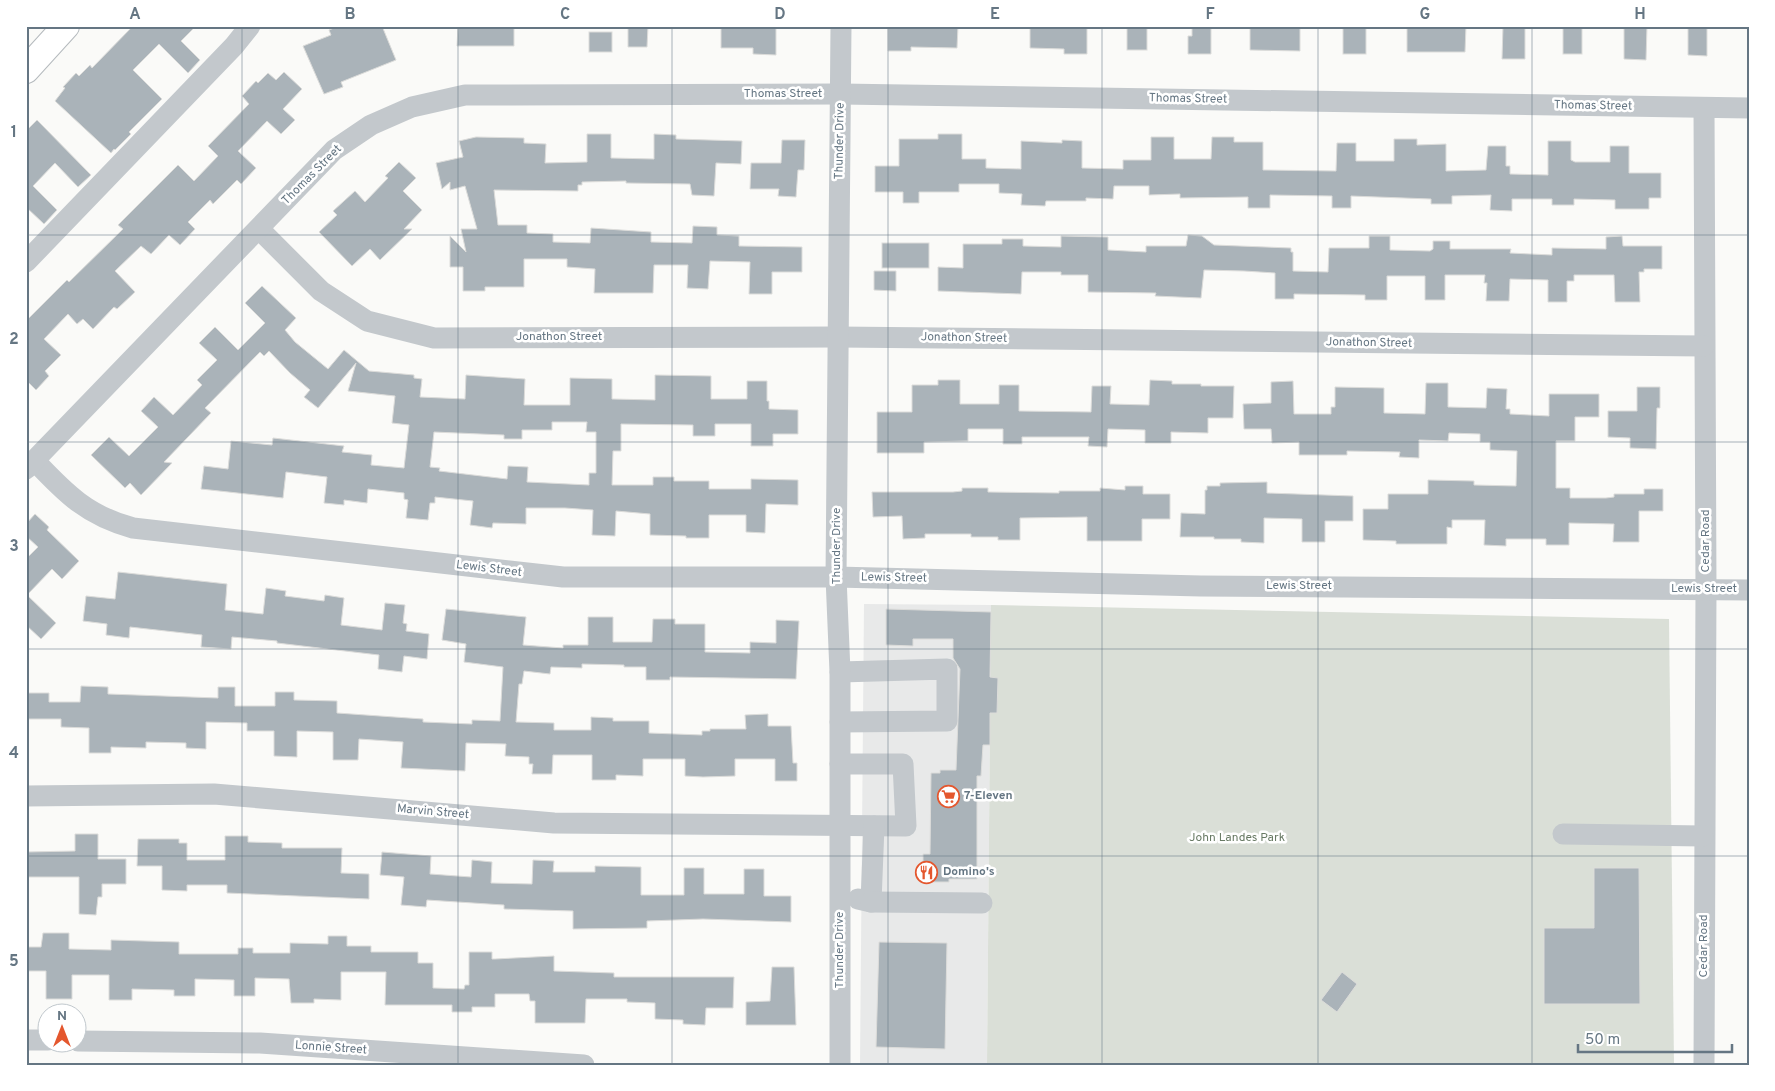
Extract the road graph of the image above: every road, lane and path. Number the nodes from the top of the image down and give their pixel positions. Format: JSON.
{"nodes":[{"id":1,"x":66,"y":26,"type":"edge"},
{"id":2,"x":250,"y":26,"type":"edge"},
{"id":3,"x":841,"y":26,"type":"edge"},
{"id":4,"x":26,"y":70,"type":"edge"},
{"id":5,"x":841,"y":94,"type":"junction"},
{"id":6,"x":1704,"y":108,"type":"junction"},
{"id":7,"x":1749,"y":108,"type":"edge"},
{"id":8,"x":260,"y":230,"type":"junction"},
{"id":9,"x":26,"y":262,"type":"edge"},
{"id":10,"x":838,"y":336,"type":"junction"},
{"id":11,"x":1704,"y":346,"type":"junction"},
{"id":12,"x":30,"y":465,"type":"edge"},
{"id":13,"x":836,"y":577,"type":"junction"},
{"id":14,"x":1706,"y":589,"type":"junction"},
{"id":15,"x":1749,"y":590,"type":"edge"},
{"id":16,"x":840,"y":672,"type":"junction"},
{"id":17,"x":840,"y":722,"type":"junction"},
{"id":18,"x":840,"y":764,"type":"junction"},
{"id":19,"x":26,"y":796,"type":"edge"},
{"id":20,"x":840,"y":825,"type":"junction"},
{"id":21,"x":874,"y":826,"type":"junction"},
{"id":22,"x":1563,"y":834,"type":"dead end"},
{"id":23,"x":1704,"y":836,"type":"junction"},
{"id":24,"x":840,"y":896,"type":"junction"},
{"id":25,"x":871,"y":902,"type":"junction"},
{"id":26,"x":982,"y":902,"type":"dead end"},
{"id":27,"x":88,"y":1041,"type":"edge"},
{"id":28,"x":584,"y":1065,"type":"edge"},
{"id":29,"x":840,"y":1065,"type":"edge"},
{"id":30,"x":1704,"y":1065,"type":"edge"}],
"edges":[{"from":1,"to":4,"type":"main road"},
{"from":2,"to":9,"type":"street"},
{"from":3,"to":5,"type":"street","name":"Thunder Drive"},
{"from":5,"to":6,"type":"street","name":"Thomas Street"},
{"from":5,"to":8,"type":"street","name":"Thomas Street"},
{"from":5,"to":10,"type":"street","name":"Thunder Drive"},
{"from":6,"to":7,"type":"street","name":"Thomas Street"},
{"from":6,"to":11,"type":"street","name":"Cedar Road"},
{"from":8,"to":10,"type":"street","name":"Jonathon Street"},
{"from":8,"to":12,"type":"street","name":"Thomas Street"},
{"from":10,"to":11,"type":"street","name":"Jonathon Street"},
{"from":10,"to":13,"type":"street","name":"Thunder Drive"},
{"from":11,"to":14,"type":"street","name":"Cedar Road"},
{"from":12,"to":13,"type":"street","name":"Lewis Street"},
{"from":13,"to":14,"type":"street","name":"Lewis Street"},
{"from":13,"to":16,"type":"street","name":"Thunder Drive"},
{"from":14,"to":15,"type":"street","name":"Lewis Street"},
{"from":14,"to":23,"type":"street","name":"Cedar Road"},
{"from":16,"to":17,"type":"street","name":"Thunder Drive"},
{"from":16,"to":17,"type":"street"},
{"from":17,"to":18,"type":"street","name":"Thunder Drive"},
{"from":18,"to":20,"type":"street","name":"Thunder Drive"},
{"from":18,"to":21,"type":"street","name":"Marvin Street"},
{"from":19,"to":20,"type":"street","name":"Marvin Street"},
{"from":20,"to":21,"type":"street","name":"Marvin Street"},
{"from":20,"to":24,"type":"street","name":"Thunder Drive"},
{"from":21,"to":25,"type":"street"},
{"from":22,"to":23,"type":"street"},
{"from":23,"to":30,"type":"street","name":"Cedar Road"},
{"from":24,"to":25,"type":"street"},
{"from":24,"to":29,"type":"street","name":"Thunder Drive"},
{"from":25,"to":26,"type":"street"},
{"from":27,"to":28,"type":"street","name":"Lonnie Street"}]}
